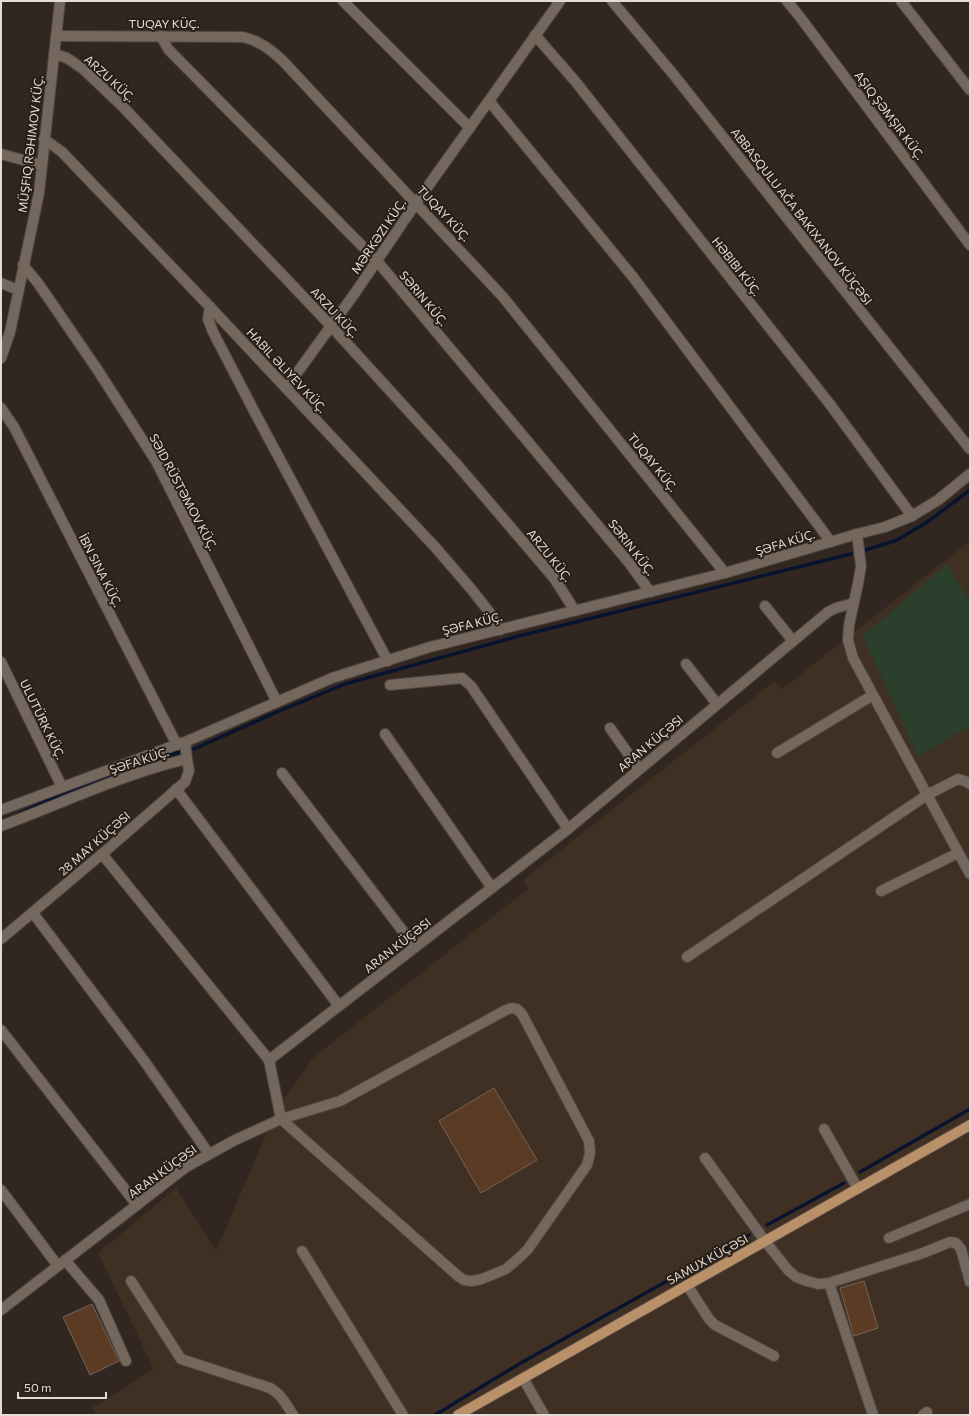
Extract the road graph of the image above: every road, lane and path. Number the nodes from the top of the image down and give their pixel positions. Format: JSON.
{"nodes":[{"id":1,"x":60,"y":1,"type":"edge"},
{"id":2,"x":343,"y":1,"type":"edge"},
{"id":3,"x":560,"y":1,"type":"edge"},
{"id":4,"x":612,"y":1,"type":"edge"},
{"id":5,"x":787,"y":1,"type":"edge"},
{"id":6,"x":901,"y":1,"type":"edge"},
{"id":7,"x":536,"y":35,"type":"junction"},
{"id":8,"x":56,"y":36,"type":"junction"},
{"id":9,"x":161,"y":36,"type":"junction"},
{"id":10,"x":54,"y":54,"type":"junction"},
{"id":11,"x":970,"y":90,"type":"edge"},
{"id":12,"x":489,"y":101,"type":"junction"},
{"id":13,"x":470,"y":128,"type":"junction"},
{"id":14,"x":44,"y":139,"type":"junction"},
{"id":15,"x":1,"y":154,"type":"edge"},
{"id":16,"x":42,"y":165,"type":"junction"},
{"id":17,"x":416,"y":203,"type":"junction"},
{"id":18,"x":970,"y":245,"type":"edge"},
{"id":19,"x":377,"y":261,"type":"junction"},
{"id":20,"x":23,"y":265,"type":"junction"},
{"id":21,"x":1,"y":283,"type":"edge"},
{"id":22,"x":18,"y":290,"type":"junction"},
{"id":23,"x":210,"y":307,"type":"junction"},
{"id":24,"x":331,"y":326,"type":"junction"},
{"id":25,"x":1,"y":358,"type":"edge"},
{"id":26,"x":286,"y":388,"type":"junction"},
{"id":27,"x":1,"y":408,"type":"edge"},
{"id":28,"x":970,"y":449,"type":"edge"},
{"id":29,"x":970,"y":474,"type":"edge"},
{"id":30,"x":912,"y":516,"type":"junction"},
{"id":31,"x":857,"y":534,"type":"junction"},
{"id":32,"x":831,"y":542,"type":"junction"},
{"id":33,"x":725,"y":573,"type":"junction"},
{"id":34,"x":650,"y":592,"type":"junction"},
{"id":35,"x":854,"y":603,"type":"junction"},
{"id":36,"x":765,"y":606,"type":"dead end"},
{"id":37,"x":575,"y":611,"type":"junction"},
{"id":38,"x":500,"y":630,"type":"junction"},
{"id":39,"x":793,"y":641,"type":"junction"},
{"id":40,"x":388,"y":661,"type":"junction"},
{"id":41,"x":1,"y":662,"type":"edge"},
{"id":42,"x":686,"y":664,"type":"dead end"},
{"id":43,"x":390,"y":685,"type":"dead end"},
{"id":44,"x":873,"y":695,"type":"junction"},
{"id":45,"x":277,"y":702,"type":"junction"},
{"id":46,"x":717,"y":704,"type":"junction"},
{"id":47,"x":610,"y":728,"type":"dead end"},
{"id":48,"x":385,"y":734,"type":"dead end"},
{"id":49,"x":181,"y":744,"type":"junction"},
{"id":50,"x":777,"y":754,"type":"dead end"},
{"id":51,"x":187,"y":758,"type":"junction"},
{"id":52,"x":639,"y":769,"type":"junction"},
{"id":53,"x":282,"y":773,"type":"dead end"},
{"id":54,"x":970,"y":784,"type":"edge"},
{"id":55,"x":62,"y":787,"type":"junction"},
{"id":56,"x":176,"y":790,"type":"junction"},
{"id":57,"x":927,"y":795,"type":"junction"},
{"id":58,"x":1,"y":810,"type":"edge"},
{"id":59,"x":1,"y":826,"type":"edge"},
{"id":60,"x":568,"y":829,"type":"junction"},
{"id":61,"x":958,"y":853,"type":"junction"},
{"id":62,"x":102,"y":854,"type":"junction"},
{"id":63,"x":970,"y":874,"type":"edge"},
{"id":64,"x":492,"y":888,"type":"junction"},
{"id":65,"x":881,"y":890,"type":"dead end"},
{"id":66,"x":32,"y":913,"type":"junction"},
{"id":67,"x":1,"y":939,"type":"edge"},
{"id":68,"x":415,"y":947,"type":"junction"},
{"id":69,"x":687,"y":956,"type":"dead end"},
{"id":70,"x":339,"y":1006,"type":"junction"},
{"id":71,"x":1,"y":1030,"type":"edge"},
{"id":72,"x":269,"y":1060,"type":"junction"},
{"id":73,"x":281,"y":1119,"type":"junction"},
{"id":74,"x":970,"y":1125,"type":"edge"},
{"id":75,"x":824,"y":1129,"type":"dead end"},
{"id":76,"x":209,"y":1154,"type":"junction"},
{"id":77,"x":705,"y":1158,"type":"dead end"},
{"id":78,"x":858,"y":1189,"type":"junction"},
{"id":79,"x":1,"y":1190,"type":"edge"},
{"id":80,"x":970,"y":1204,"type":"edge"},
{"id":81,"x":137,"y":1205,"type":"junction"},
{"id":82,"x":889,"y":1238,"type":"dead end"},
{"id":83,"x":765,"y":1241,"type":"junction"},
{"id":84,"x":302,"y":1251,"type":"dead end"},
{"id":85,"x":62,"y":1263,"type":"junction"},
{"id":86,"x":131,"y":1281,"type":"dead end"},
{"id":87,"x":970,"y":1282,"type":"edge"},
{"id":88,"x":828,"y":1283,"type":"junction"},
{"id":89,"x":687,"y":1285,"type":"junction"},
{"id":90,"x":1,"y":1310,"type":"edge"},
{"id":91,"x":774,"y":1356,"type":"dead end"},
{"id":92,"x":126,"y":1361,"type":"dead end"},
{"id":93,"x":523,"y":1378,"type":"junction"},
{"id":94,"x":293,"y":1415,"type":"edge"},
{"id":95,"x":403,"y":1415,"type":"edge"},
{"id":96,"x":458,"y":1415,"type":"edge"},
{"id":97,"x":544,"y":1415,"type":"edge"},
{"id":98,"x":873,"y":1415,"type":"edge"}],
"edges":[{"from":1,"to":8,"type":"street","name":"MÜŞFIQ RƏHIMOV KÜÇ."},
{"from":2,"to":13,"type":"street"},
{"from":3,"to":7,"type":"street","name":"MƏRKƏZI KÜÇ."},
{"from":4,"to":28,"type":"street"},
{"from":5,"to":18,"type":"street"},
{"from":6,"to":11,"type":"street"},
{"from":7,"to":12,"type":"street","name":"MƏRKƏZI KÜÇ."},
{"from":7,"to":30,"type":"street","name":"HƏBIBI KÜÇ."},
{"from":8,"to":9,"type":"street","name":"TUQAY KÜÇ."},
{"from":8,"to":10,"type":"street","name":"MÜŞFIQ RƏHIMOV KÜÇ."},
{"from":9,"to":17,"type":"street","name":"TUQAY KÜÇ."},
{"from":9,"to":19,"type":"street","name":"SƏRIN KÜÇ."},
{"from":10,"to":14,"type":"street","name":"MÜŞFIQ RƏHIMOV KÜÇ."},
{"from":10,"to":24,"type":"street","name":"ARZU KÜÇ."},
{"from":12,"to":13,"type":"street","name":"MƏRKƏZI KÜÇ."},
{"from":12,"to":32,"type":"street"},
{"from":13,"to":17,"type":"street","name":"MƏRKƏZI KÜÇ."},
{"from":14,"to":16,"type":"street","name":"MÜŞFIQ RƏHIMOV KÜÇ."},
{"from":14,"to":23,"type":"street","name":"HABIL ƏLIYEV KÜÇ."},
{"from":15,"to":16,"type":"street"},
{"from":16,"to":20,"type":"street","name":"MÜŞFIQ RƏHIMOV KÜÇ."},
{"from":17,"to":19,"type":"street","name":"MƏRKƏZI KÜÇ."},
{"from":17,"to":33,"type":"street","name":"TUQAY KÜÇ."},
{"from":19,"to":24,"type":"street","name":"MƏRKƏZI KÜÇ."},
{"from":19,"to":34,"type":"street","name":"SƏRIN KÜÇ."},
{"from":20,"to":22,"type":"street","name":"MÜŞFIQ RƏHIMOV KÜÇ."},
{"from":20,"to":45,"type":"street","name":"SƏID RÜSTƏMOV KÜÇ."},
{"from":21,"to":22,"type":"street"},
{"from":22,"to":25,"type":"street","name":"MÜŞFIQ RƏHIMOV KÜÇ."},
{"from":23,"to":26,"type":"street","name":"HABIL ƏLIYEV KÜÇ."},
{"from":23,"to":40,"type":"street"},
{"from":24,"to":26,"type":"street","name":"MƏRKƏZI KÜÇ."},
{"from":24,"to":37,"type":"street","name":"ARZU KÜÇ."},
{"from":26,"to":38,"type":"street","name":"HABIL ƏLIYEV KÜÇ."},
{"from":27,"to":49,"type":"street","name":"İBN SINA KÜÇ."},
{"from":29,"to":30,"type":"street","name":"ŞƏFA KÜÇ."},
{"from":30,"to":31,"type":"street","name":"ŞƏFA KÜÇ."},
{"from":31,"to":32,"type":"street","name":"ŞƏFA KÜÇ."},
{"from":31,"to":35,"type":"street"},
{"from":32,"to":33,"type":"street","name":"ŞƏFA KÜÇ."},
{"from":33,"to":34,"type":"street","name":"ŞƏFA KÜÇ."},
{"from":34,"to":37,"type":"street","name":"ŞƏFA KÜÇ."},
{"from":35,"to":39,"type":"street","name":"ARAN KÜÇƏSI"},
{"from":35,"to":44,"type":"street"},
{"from":36,"to":39,"type":"street"},
{"from":37,"to":38,"type":"street","name":"ŞƏFA KÜÇ."},
{"from":38,"to":40,"type":"street","name":"ŞƏFA KÜÇ."},
{"from":39,"to":46,"type":"street","name":"ARAN KÜÇƏSI"},
{"from":40,"to":45,"type":"street","name":"ŞƏFA KÜÇ."},
{"from":41,"to":55,"type":"street","name":"ULUTÜRK KÜÇ."},
{"from":42,"to":46,"type":"street"},
{"from":43,"to":60,"type":"street"},
{"from":44,"to":50,"type":"street"},
{"from":44,"to":57,"type":"street"},
{"from":45,"to":49,"type":"street","name":"ŞƏFA KÜÇ."},
{"from":46,"to":52,"type":"street","name":"ARAN KÜÇƏSI"},
{"from":47,"to":52,"type":"street"},
{"from":48,"to":64,"type":"street"},
{"from":49,"to":51,"type":"street","name":"ŞƏFA KÜÇ."},
{"from":49,"to":55,"type":"street"},
{"from":51,"to":56,"type":"street","name":"28 MAY KÜÇƏSI"},
{"from":51,"to":59,"type":"street","name":"ŞƏFA KÜÇ."},
{"from":52,"to":60,"type":"street","name":"ARAN KÜÇƏSI"},
{"from":53,"to":68,"type":"street"},
{"from":54,"to":57,"type":"street"},
{"from":55,"to":58,"type":"street"},
{"from":56,"to":62,"type":"street","name":"28 MAY KÜÇƏSI"},
{"from":56,"to":70,"type":"street"},
{"from":57,"to":61,"type":"street"},
{"from":57,"to":69,"type":"street"},
{"from":60,"to":64,"type":"street","name":"ARAN KÜÇƏSI"},
{"from":61,"to":63,"type":"street"},
{"from":61,"to":65,"type":"street"},
{"from":62,"to":66,"type":"street","name":"28 MAY KÜÇƏSI"},
{"from":62,"to":72,"type":"street"},
{"from":64,"to":68,"type":"street","name":"ARAN KÜÇƏSI"},
{"from":66,"to":67,"type":"street","name":"28 MAY KÜÇƏSI"},
{"from":66,"to":76,"type":"street"},
{"from":68,"to":70,"type":"street","name":"ARAN KÜÇƏSI"},
{"from":70,"to":72,"type":"street","name":"ARAN KÜÇƏSI"},
{"from":71,"to":81,"type":"street"},
{"from":72,"to":73,"type":"street"},
{"from":73,"to":73,"type":"street","name":"ARAN KÜÇƏSI"},
{"from":73,"to":76,"type":"street","name":"ARAN KÜÇƏSI"},
{"from":74,"to":78,"type":"main road","name":"SAMUX KÜÇƏSI"},
{"from":75,"to":78,"type":"street"},
{"from":76,"to":81,"type":"street","name":"ARAN KÜÇƏSI"},
{"from":77,"to":83,"type":"street"},
{"from":78,"to":83,"type":"main road","name":"SAMUX KÜÇƏSI"},
{"from":79,"to":85,"type":"street"},
{"from":80,"to":82,"type":"street"},
{"from":81,"to":85,"type":"street","name":"ARAN KÜÇƏSI"},
{"from":83,"to":88,"type":"street"},
{"from":83,"to":89,"type":"main road","name":"SAMUX KÜÇƏSI"},
{"from":84,"to":95,"type":"street"},
{"from":85,"to":90,"type":"street","name":"ARAN KÜÇƏSI"},
{"from":85,"to":92,"type":"street"},
{"from":86,"to":94,"type":"street"},
{"from":87,"to":88,"type":"street"},
{"from":88,"to":98,"type":"street"},
{"from":89,"to":91,"type":"street"},
{"from":89,"to":93,"type":"main road","name":"SAMUX KÜÇƏSI"},
{"from":93,"to":96,"type":"main road","name":"SAMUX KÜÇƏSI"},
{"from":93,"to":97,"type":"street"}]}
